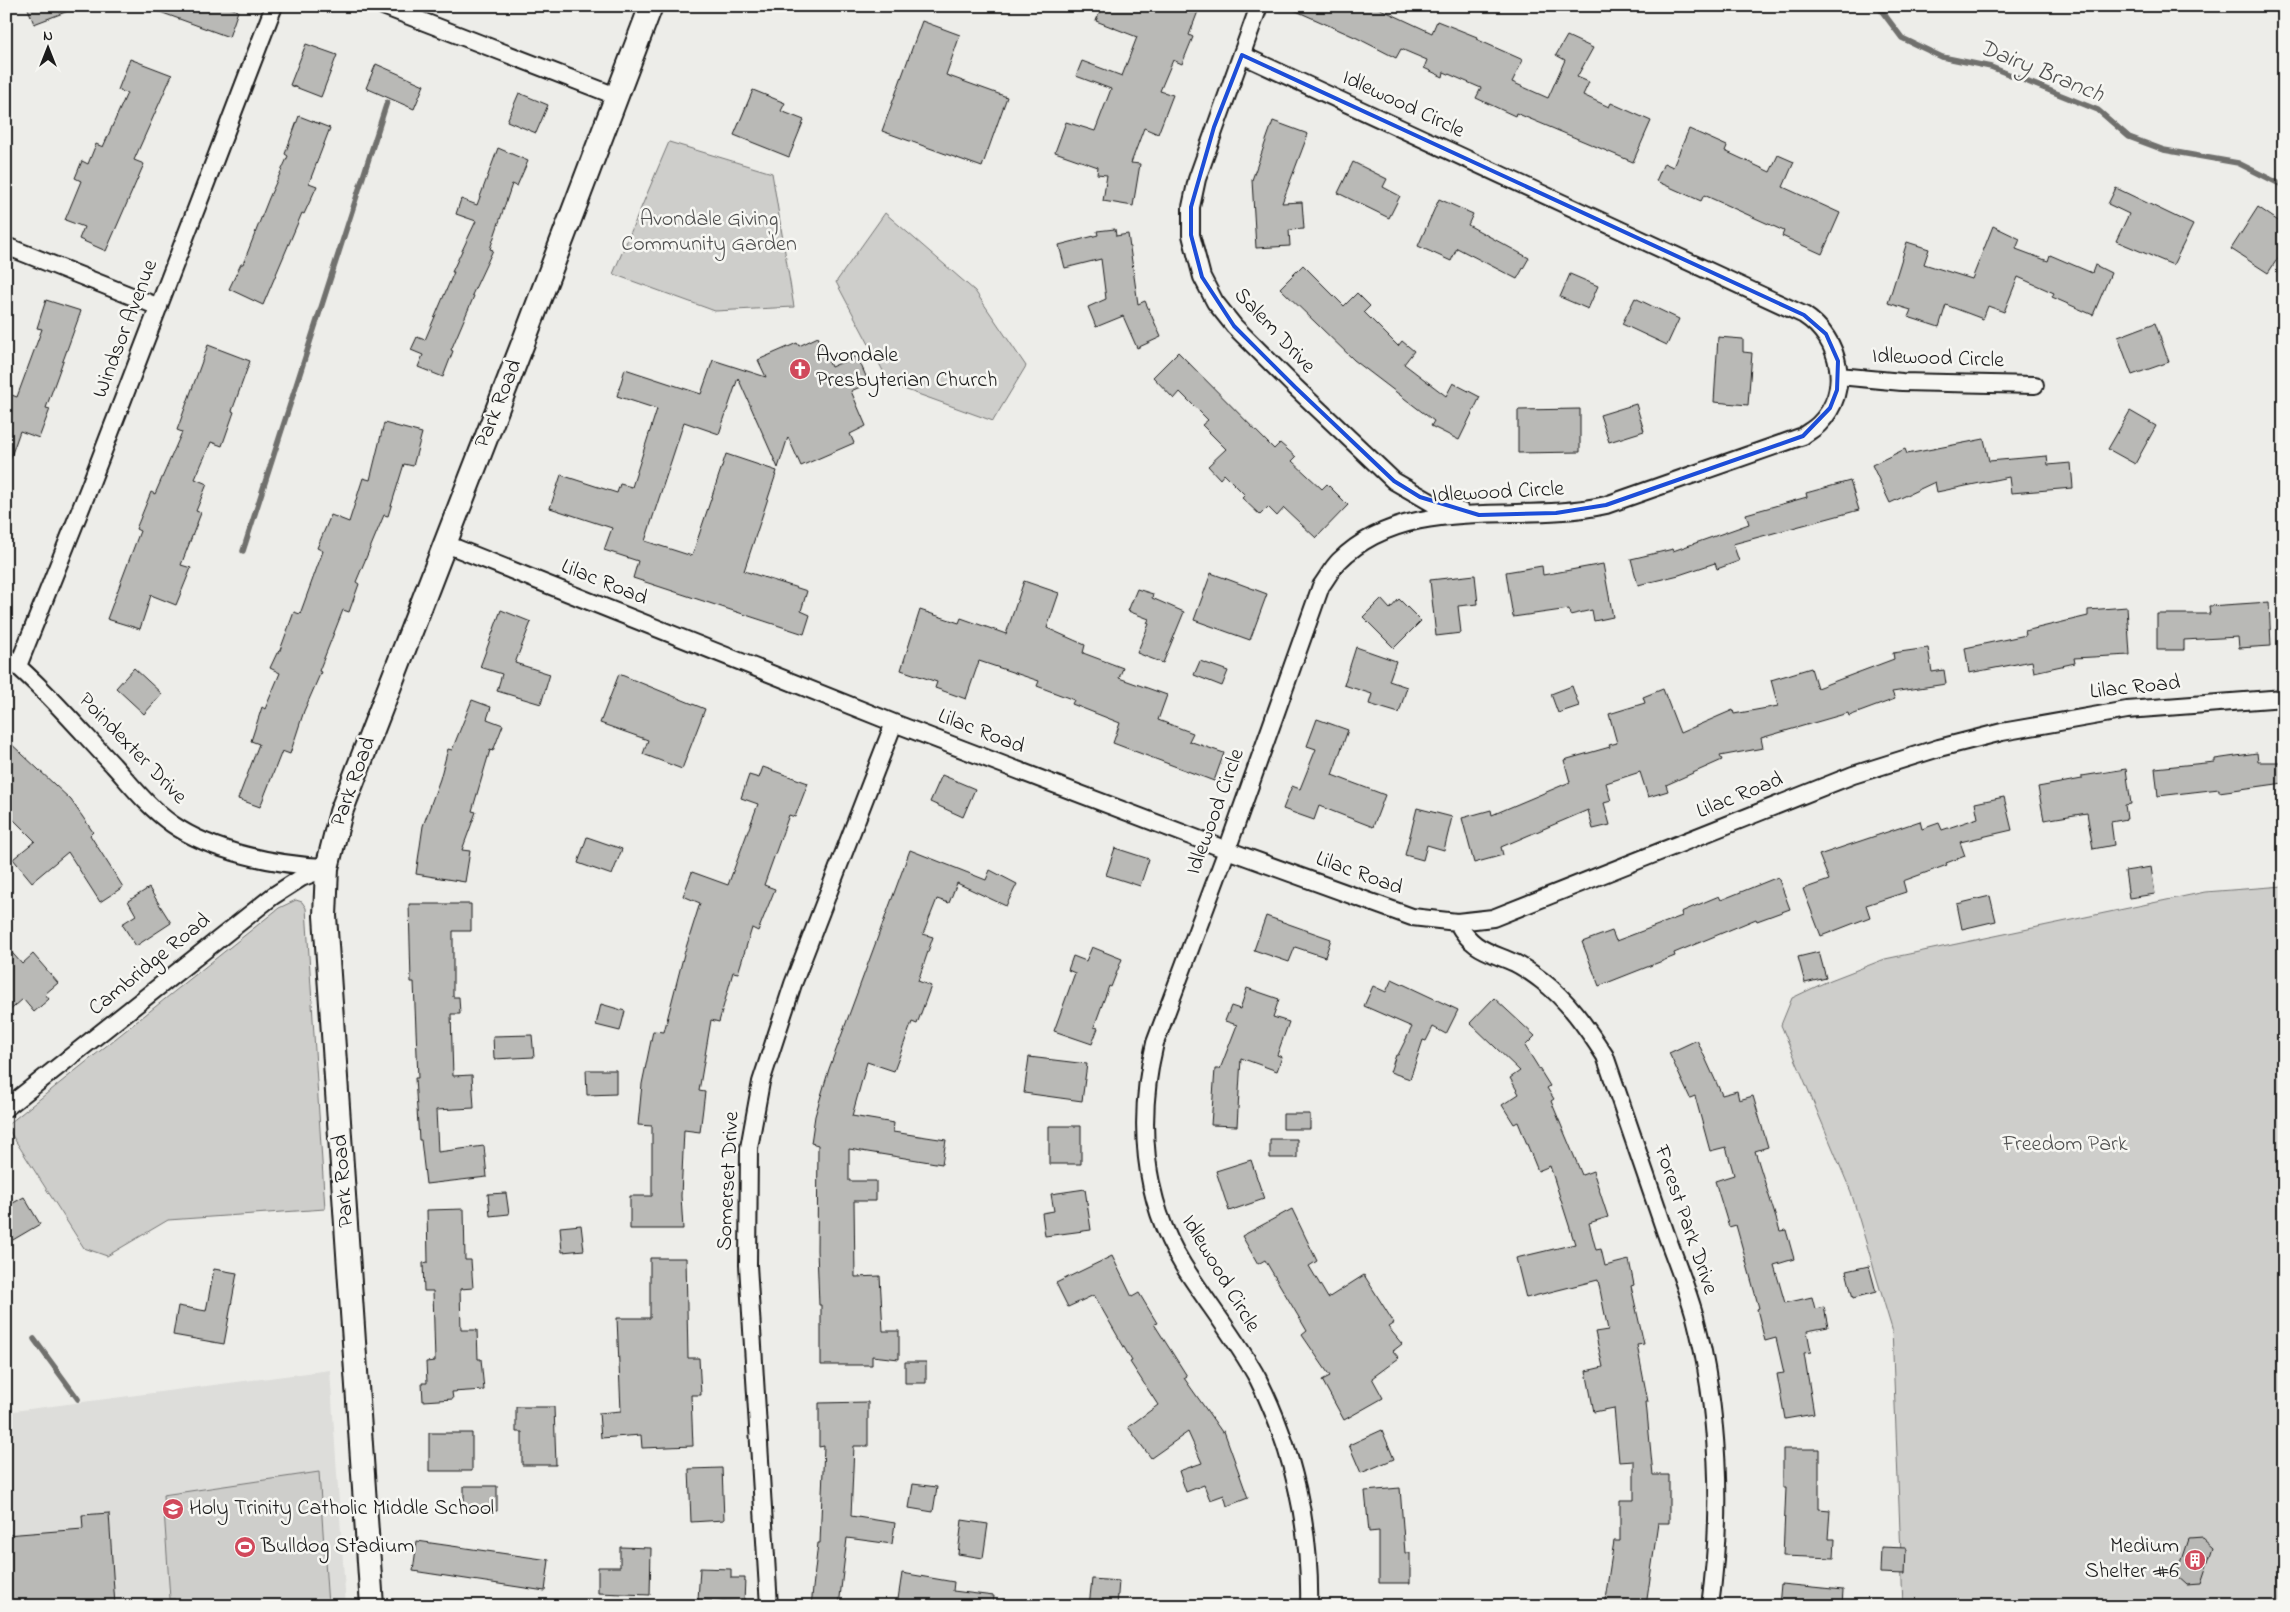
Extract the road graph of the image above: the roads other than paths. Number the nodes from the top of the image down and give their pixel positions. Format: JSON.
{"nodes":[{"id":1,"x":274,"y":6,"type":"edge"},
{"id":2,"x":383,"y":6,"type":"edge"},
{"id":3,"x":651,"y":6,"type":"edge"},
{"id":4,"x":1259,"y":6,"type":"edge"},
{"id":5,"x":1242,"y":55,"type":"junction"},
{"id":6,"x":616,"y":96,"type":"junction"},
{"id":7,"x":6,"y":246,"type":"edge"},
{"id":8,"x":159,"y":307,"type":"junction"},
{"id":9,"x":1839,"y":376,"type":"junction"},
{"id":10,"x":2034,"y":385,"type":"dead end"},
{"id":11,"x":1479,"y":515,"type":"junction"},
{"id":12,"x":446,"y":544,"type":"junction"},
{"id":13,"x":12,"y":661,"type":"edge"},
{"id":14,"x":2284,"y":698,"type":"edge"},
{"id":15,"x":894,"y":723,"type":"junction"},
{"id":16,"x":1227,"y":850,"type":"junction"},
{"id":17,"x":327,"y":868,"type":"junction"},
{"id":18,"x":1457,"y":922,"type":"junction"},
{"id":19,"x":6,"y":1108,"type":"edge"},
{"id":20,"x":372,"y":1606,"type":"edge"},
{"id":21,"x":769,"y":1606,"type":"edge"},
{"id":22,"x":1309,"y":1606,"type":"edge"},
{"id":23,"x":1710,"y":1606,"type":"edge"}],
"edges":[{"from":1,"to":8,"type":"street","name":"Windsor Avenue"},
{"from":2,"to":6,"type":"street"},
{"from":3,"to":6,"type":"main road","name":"Park Road"},
{"from":4,"to":5,"type":"street","name":"Salem Drive"},
{"from":5,"to":9,"type":"street","name":"Idlewood Circle"},
{"from":5,"to":11,"type":"street","name":"Salem Drive"},
{"from":6,"to":12,"type":"main road","name":"Park Road"},
{"from":7,"to":8,"type":"street"},
{"from":8,"to":13,"type":"street","name":"Windsor Avenue"},
{"from":9,"to":10,"type":"street","name":"Idlewood Circle"},
{"from":9,"to":11,"type":"street","name":"Idlewood Circle"},
{"from":11,"to":16,"type":"street","name":"Idlewood Circle"},
{"from":12,"to":15,"type":"street","name":"Lilac Road"},
{"from":12,"to":17,"type":"main road","name":"Park Road"},
{"from":13,"to":17,"type":"street","name":"Poindexter Drive"},
{"from":14,"to":18,"type":"street","name":"Lilac Road"},
{"from":15,"to":16,"type":"street","name":"Lilac Road"},
{"from":15,"to":21,"type":"street","name":"Somerset Drive"},
{"from":16,"to":18,"type":"street","name":"Lilac Road"},
{"from":16,"to":22,"type":"street","name":"Idlewood Circle"},
{"from":17,"to":19,"type":"street","name":"Cambridge Road"},
{"from":17,"to":20,"type":"main road","name":"Park Road"},
{"from":18,"to":23,"type":"street","name":"Forest Park Drive"}]}
